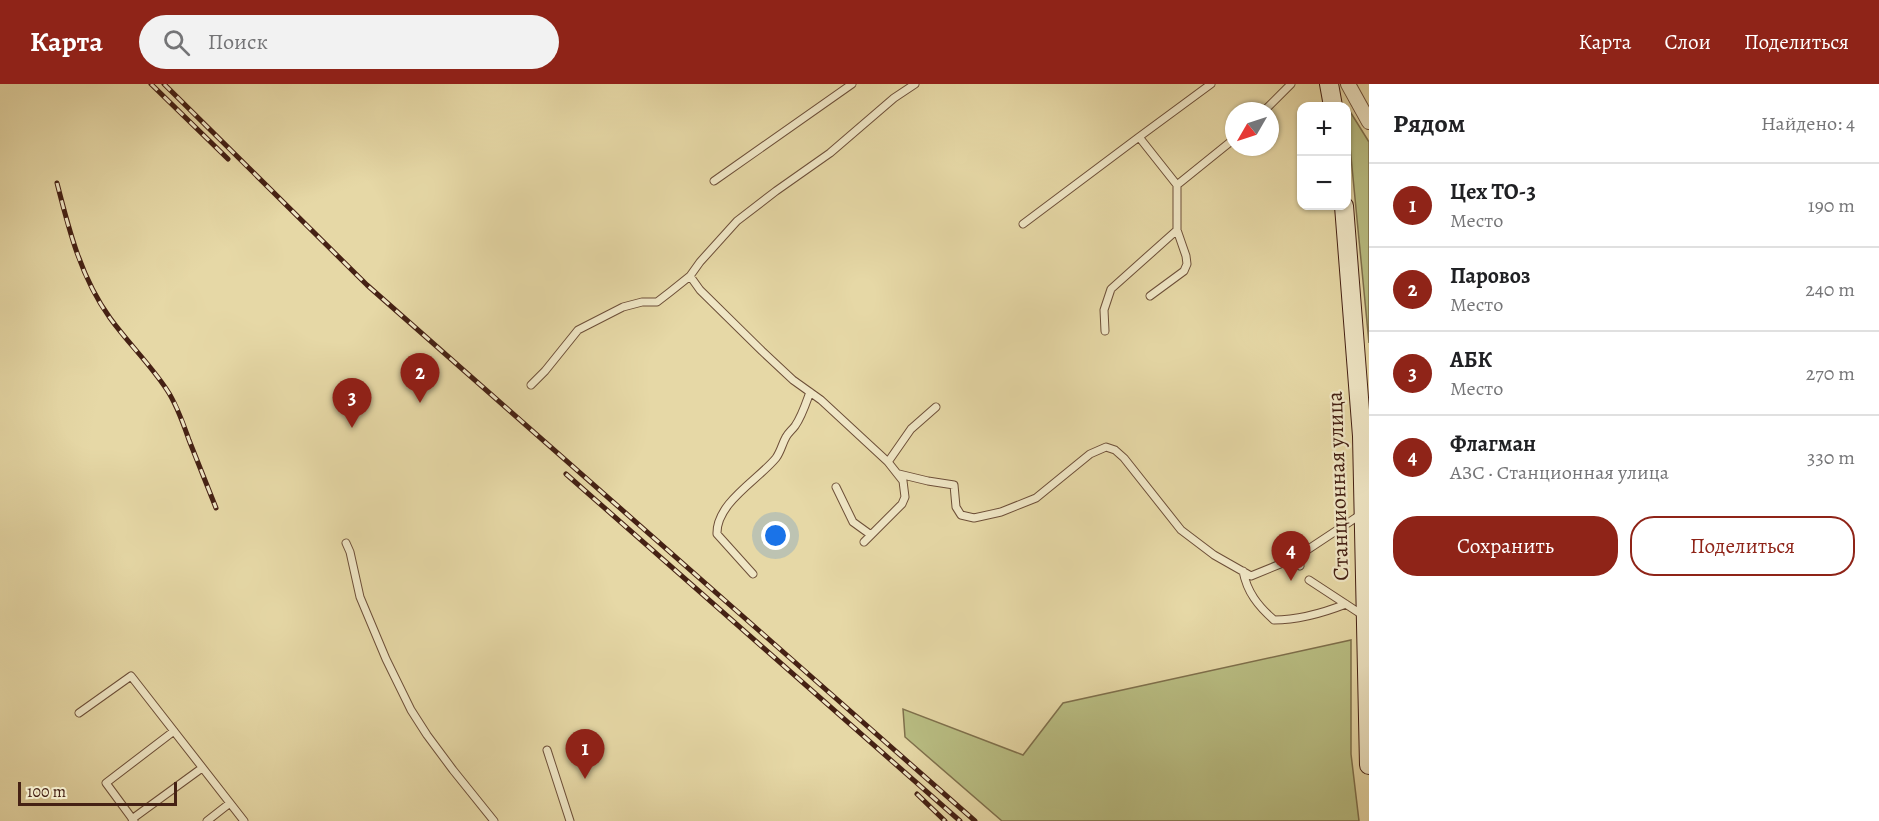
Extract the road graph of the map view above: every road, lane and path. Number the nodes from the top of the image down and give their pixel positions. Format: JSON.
{"nodes":[{"id":1,"x":852,"y":84,"type":"edge"},
{"id":2,"x":915,"y":84,"type":"edge"},
{"id":3,"x":1211,"y":84,"type":"edge"},
{"id":4,"x":1291,"y":84,"type":"edge"},
{"id":5,"x":1329,"y":84,"type":"edge"},
{"id":6,"x":1348,"y":84,"type":"edge"},
{"id":7,"x":1273,"y":102,"type":"edge"},
{"id":8,"x":1332,"y":102,"type":"edge"},
{"id":9,"x":1369,"y":122,"type":"edge"},
{"id":10,"x":1139,"y":137,"type":"junction"},
{"id":11,"x":1225,"y":145,"type":"edge"},
{"id":12,"x":714,"y":181,"type":"dead end"},
{"id":13,"x":1177,"y":185,"type":"junction"},
{"id":14,"x":1344,"y":210,"type":"edge"},
{"id":15,"x":1023,"y":224,"type":"dead end"},
{"id":16,"x":1177,"y":230,"type":"junction"},
{"id":17,"x":690,"y":276,"type":"junction"},
{"id":18,"x":1150,"y":296,"type":"dead end"},
{"id":19,"x":1105,"y":331,"type":"dead end"},
{"id":20,"x":531,"y":385,"type":"dead end"},
{"id":21,"x":810,"y":392,"type":"junction"},
{"id":22,"x":936,"y":407,"type":"dead end"},
{"id":23,"x":1366,"y":436,"type":"edge"},
{"id":24,"x":888,"y":462,"type":"junction"},
{"id":25,"x":899,"y":474,"type":"junction"},
{"id":26,"x":836,"y":487,"type":"dead end"},
{"id":27,"x":1364,"y":513,"type":"junction"},
{"id":28,"x":871,"y":536,"type":"junction"},
{"id":29,"x":864,"y":542,"type":"dead end"},
{"id":30,"x":345,"y":543,"type":"dead end"},
{"id":31,"x":1295,"y":558,"type":"junction"},
{"id":32,"x":1300,"y":566,"type":"dead end"},
{"id":33,"x":1243,"y":571,"type":"junction"},
{"id":34,"x":753,"y":574,"type":"dead end"},
{"id":35,"x":1309,"y":580,"type":"dead end"},
{"id":36,"x":1346,"y":604,"type":"junction"},
{"id":37,"x":1366,"y":618,"type":"junction"},
{"id":38,"x":79,"y":713,"type":"dead end"},
{"id":39,"x":174,"y":731,"type":"junction"},
{"id":40,"x":547,"y":750,"type":"dead end"},
{"id":41,"x":1369,"y":765,"type":"edge"},
{"id":42,"x":202,"y":768,"type":"junction"},
{"id":43,"x":230,"y":803,"type":"junction"},
{"id":44,"x":133,"y":820,"type":"edge"},
{"id":45,"x":207,"y":821,"type":"edge"},
{"id":46,"x":244,"y":821,"type":"edge"},
{"id":47,"x":494,"y":821,"type":"edge"},
{"id":48,"x":570,"y":821,"type":"edge"}],
"edges":[{"from":1,"to":12,"type":"lane"},
{"from":2,"to":17,"type":"lane"},
{"from":3,"to":10,"type":"lane"},
{"from":4,"to":7,"type":"lane"},
{"from":5,"to":8,"type":"main road"},
{"from":6,"to":9,"type":"street"},
{"from":10,"to":13,"type":"lane"},
{"from":10,"to":15,"type":"lane"},
{"from":11,"to":13,"type":"lane"},
{"from":13,"to":16,"type":"lane"},
{"from":14,"to":23,"type":"main road","name":"Станционная улица"},
{"from":16,"to":18,"type":"lane"},
{"from":16,"to":19,"type":"lane"},
{"from":17,"to":20,"type":"lane"},
{"from":17,"to":21,"type":"lane"},
{"from":21,"to":24,"type":"lane"},
{"from":21,"to":34,"type":"lane"},
{"from":22,"to":24,"type":"lane"},
{"from":23,"to":27,"type":"main road","name":"Станционная улица"},
{"from":24,"to":25,"type":"lane"},
{"from":25,"to":28,"type":"lane"},
{"from":25,"to":33,"type":"lane"},
{"from":26,"to":28,"type":"lane"},
{"from":27,"to":31,"type":"lane"},
{"from":27,"to":37,"type":"main road","name":"Станционная улица"},
{"from":28,"to":29,"type":"lane"},
{"from":30,"to":47,"type":"lane"},
{"from":31,"to":32,"type":"lane"},
{"from":31,"to":33,"type":"lane"},
{"from":33,"to":36,"type":"lane"},
{"from":35,"to":36,"type":"lane"},
{"from":36,"to":37,"type":"lane"},
{"from":37,"to":41,"type":"main road","name":"Станционная улица"},
{"from":38,"to":39,"type":"lane"},
{"from":39,"to":42,"type":"lane"},
{"from":39,"to":44,"type":"lane"},
{"from":40,"to":48,"type":"lane"},
{"from":42,"to":43,"type":"lane"},
{"from":42,"to":44,"type":"lane"},
{"from":43,"to":45,"type":"lane"},
{"from":43,"to":46,"type":"lane"}]}
